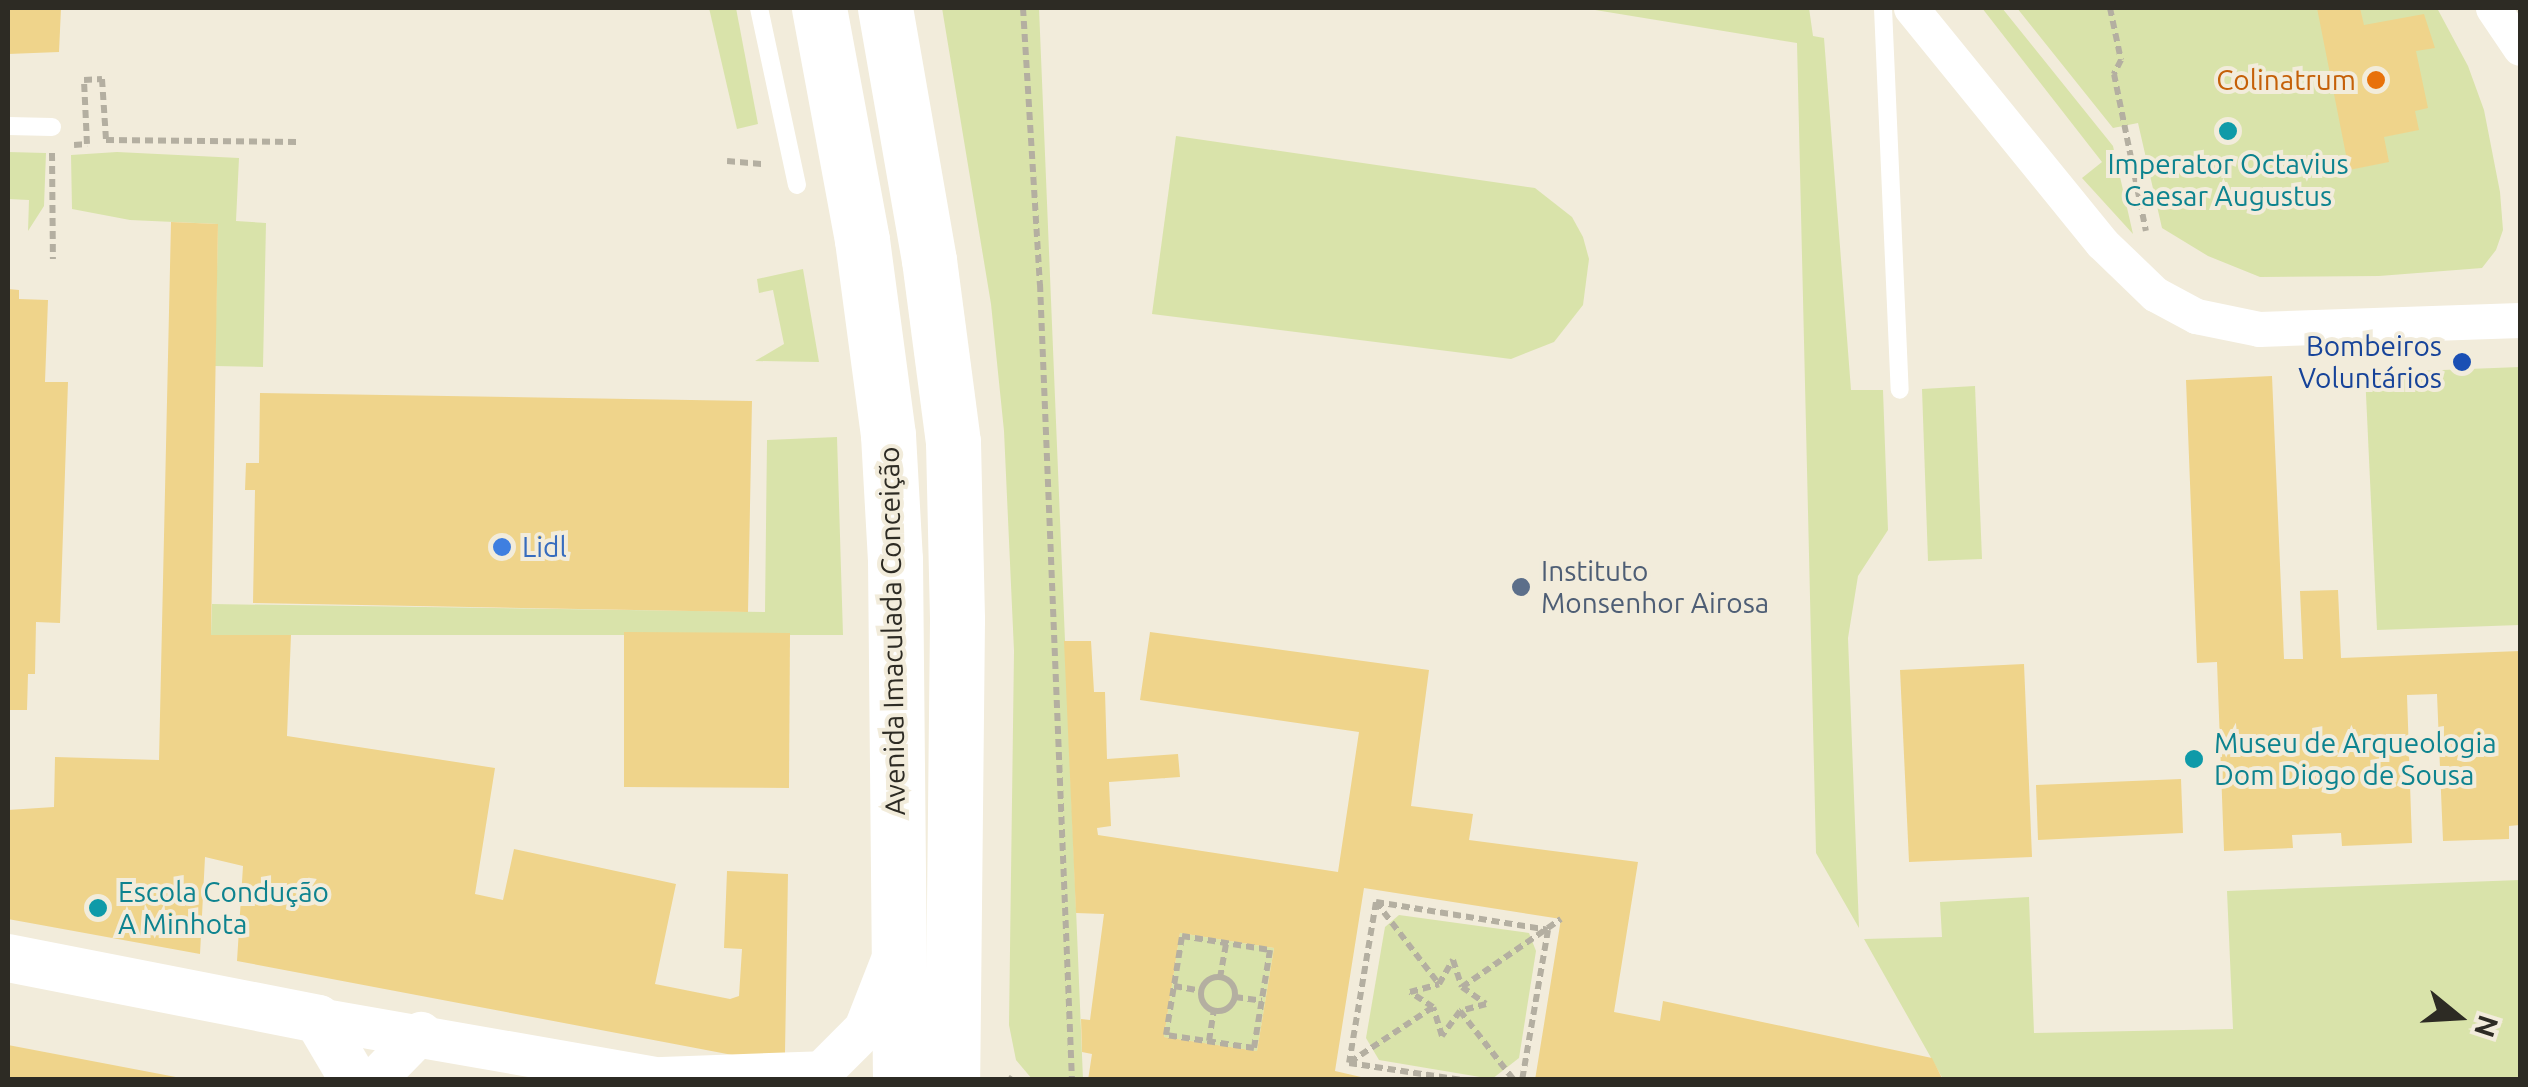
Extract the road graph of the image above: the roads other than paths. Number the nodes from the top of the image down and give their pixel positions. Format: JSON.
{"nodes":[{"id":1,"x":759,"y":8,"type":"edge"},
{"id":2,"x":818,"y":8,"type":"edge"},
{"id":3,"x":885,"y":8,"type":"edge"},
{"id":4,"x":1884,"y":8,"type":"edge"},
{"id":5,"x":1911,"y":8,"type":"edge"},
{"id":6,"x":2493,"y":8,"type":"edge"},
{"id":7,"x":2520,"y":48,"type":"edge"},
{"id":8,"x":8,"y":126,"type":"edge"},
{"id":9,"x":52,"y":136,"type":"road end"},
{"id":10,"x":797,"y":185,"type":"dead end"},
{"id":11,"x":2520,"y":320,"type":"edge"},
{"id":12,"x":1900,"y":390,"type":"dead end"},
{"id":13,"x":900,"y":938,"type":"junction"},
{"id":14,"x":8,"y":958,"type":"edge"},
{"id":15,"x":318,"y":1019,"type":"junction"},
{"id":16,"x":421,"y":1033,"type":"junction"},
{"id":17,"x":951,"y":1072,"type":"edge"},
{"id":18,"x":664,"y":1079,"type":"edge"},
{"id":19,"x":354,"y":1080,"type":"edge"},
{"id":20,"x":375,"y":1080,"type":"edge"},
{"id":21,"x":900,"y":1080,"type":"edge"}],
"edges":[{"from":1,"to":10,"type":"lane"},
{"from":2,"to":13,"type":"main road","name":"Avenida Imaculada Conceição"},
{"from":3,"to":17,"type":"main road"},
{"from":4,"to":12,"type":"lane"},
{"from":5,"to":11,"type":"street"},
{"from":6,"to":7,"type":"street"},
{"from":8,"to":9,"type":"lane"},
{"from":13,"to":18,"type":"street"},
{"from":13,"to":21,"type":"main road","name":"Avenida Imaculada Conceição"},
{"from":14,"to":15,"type":"main road"},
{"from":15,"to":16,"type":"street"},
{"from":15,"to":19,"type":"main road"},
{"from":16,"to":18,"type":"street"},
{"from":16,"to":20,"type":"street"}]}
